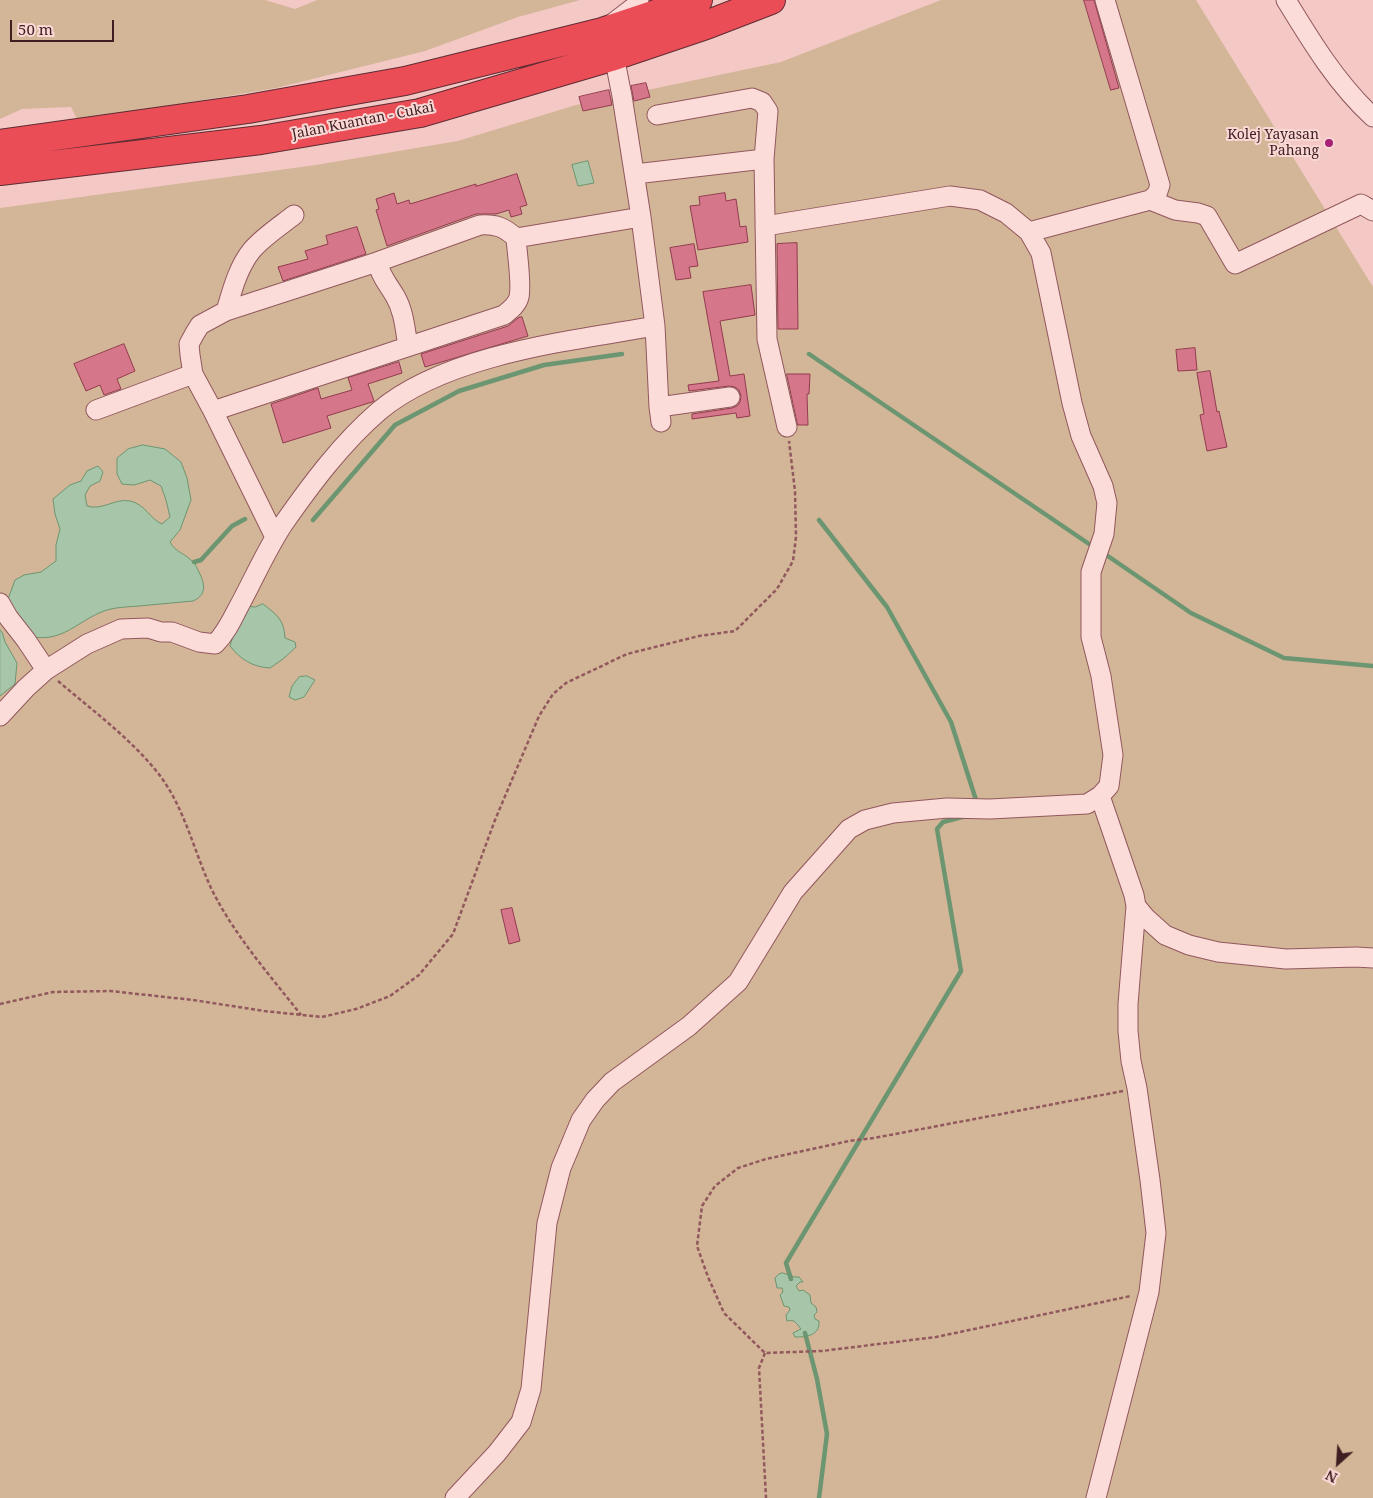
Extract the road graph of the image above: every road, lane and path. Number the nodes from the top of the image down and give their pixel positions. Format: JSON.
{"nodes":[{"id":1,"x":639,"y":0,"type":"edge"},
{"id":2,"x":698,"y":0,"type":"edge"},
{"id":3,"x":771,"y":0,"type":"edge"},
{"id":4,"x":1105,"y":0,"type":"edge"},
{"id":5,"x":1286,"y":0,"type":"edge"},
{"id":6,"x":608,"y":44,"type":"junction"},
{"id":7,"x":657,"y":115,"type":"dead end"},
{"id":8,"x":1373,"y":117,"type":"edge"},
{"id":9,"x":0,"y":144,"type":"edge"},
{"id":10,"x":764,"y":159,"type":"junction"},
{"id":11,"x":0,"y":171,"type":"edge"},
{"id":12,"x":635,"y":174,"type":"junction"},
{"id":13,"x":1150,"y":200,"type":"junction"},
{"id":14,"x":1373,"y":211,"type":"edge"},
{"id":15,"x":294,"y":215,"type":"dead end"},
{"id":16,"x":641,"y":217,"type":"junction"},
{"id":17,"x":765,"y":226,"type":"junction"},
{"id":18,"x":1029,"y":232,"type":"junction"},
{"id":19,"x":516,"y":238,"type":"junction"},
{"id":20,"x":377,"y":262,"type":"junction"},
{"id":21,"x":226,"y":311,"type":"junction"},
{"id":22,"x":655,"y":326,"type":"junction"},
{"id":23,"x":408,"y":346,"type":"junction"},
{"id":24,"x":193,"y":374,"type":"junction"},
{"id":25,"x":730,"y":397,"type":"dead end"},
{"id":26,"x":96,"y":410,"type":"dead end"},
{"id":27,"x":213,"y":412,"type":"junction"},
{"id":28,"x":787,"y":427,"type":"joint"},
{"id":29,"x":275,"y":537,"type":"junction"},
{"id":30,"x":0,"y":604,"type":"edge"},
{"id":31,"x":46,"y":670,"type":"junction"},
{"id":32,"x":0,"y":716,"type":"edge"},
{"id":33,"x":1100,"y":796,"type":"junction"},
{"id":34,"x":1136,"y":906,"type":"junction"},
{"id":35,"x":1373,"y":958,"type":"edge"},
{"id":36,"x":0,"y":1004,"type":"edge"},
{"id":37,"x":301,"y":1015,"type":"junction"},
{"id":38,"x":1136,"y":1088,"type":"junction"},
{"id":39,"x":1149,"y":1292,"type":"junction"},
{"id":40,"x":765,"y":1353,"type":"junction"},
{"id":41,"x":455,"y":1498,"type":"edge"},
{"id":42,"x":766,"y":1498,"type":"edge"},
{"id":43,"x":1096,"y":1498,"type":"edge"}],
"edges":[{"from":1,"to":6,"type":"street"},
{"from":2,"to":6,"type":"highway","name":"Jalan Kuantan - Cukai"},
{"from":3,"to":6,"type":"highway","name":"Jalan Kuantan - Cukai"},
{"from":4,"to":13,"type":"street"},
{"from":5,"to":8,"type":"street"},
{"from":6,"to":9,"type":"highway","name":"Jalan Kuantan - Cukai"},
{"from":6,"to":11,"type":"highway","name":"Jalan Kuantan - Cukai"},
{"from":6,"to":12,"type":"street"},
{"from":7,"to":10,"type":"street"},
{"from":10,"to":12,"type":"street"},
{"from":10,"to":17,"type":"street"},
{"from":12,"to":16,"type":"street"},
{"from":13,"to":14,"type":"street"},
{"from":13,"to":18,"type":"street"},
{"from":15,"to":21,"type":"street"},
{"from":16,"to":19,"type":"street"},
{"from":16,"to":22,"type":"street"},
{"from":17,"to":18,"type":"street"},
{"from":17,"to":28,"type":"street"},
{"from":18,"to":33,"type":"street"},
{"from":19,"to":20,"type":"street"},
{"from":19,"to":23,"type":"street"},
{"from":20,"to":21,"type":"street"},
{"from":20,"to":23,"type":"street"},
{"from":21,"to":24,"type":"street"},
{"from":22,"to":25,"type":"street"},
{"from":22,"to":29,"type":"street"},
{"from":23,"to":27,"type":"street"},
{"from":24,"to":26,"type":"street"},
{"from":24,"to":27,"type":"street"},
{"from":27,"to":29,"type":"street"},
{"from":28,"to":37,"type":"path"},
{"from":29,"to":31,"type":"street"},
{"from":30,"to":31,"type":"street"},
{"from":31,"to":32,"type":"street"},
{"from":31,"to":37,"type":"path"},
{"from":33,"to":34,"type":"street"},
{"from":33,"to":41,"type":"street"},
{"from":34,"to":35,"type":"street"},
{"from":34,"to":38,"type":"street"},
{"from":36,"to":37,"type":"path"},
{"from":38,"to":39,"type":"street"},
{"from":38,"to":40,"type":"path"},
{"from":39,"to":40,"type":"path"},
{"from":39,"to":43,"type":"street"},
{"from":40,"to":42,"type":"path"}]}
